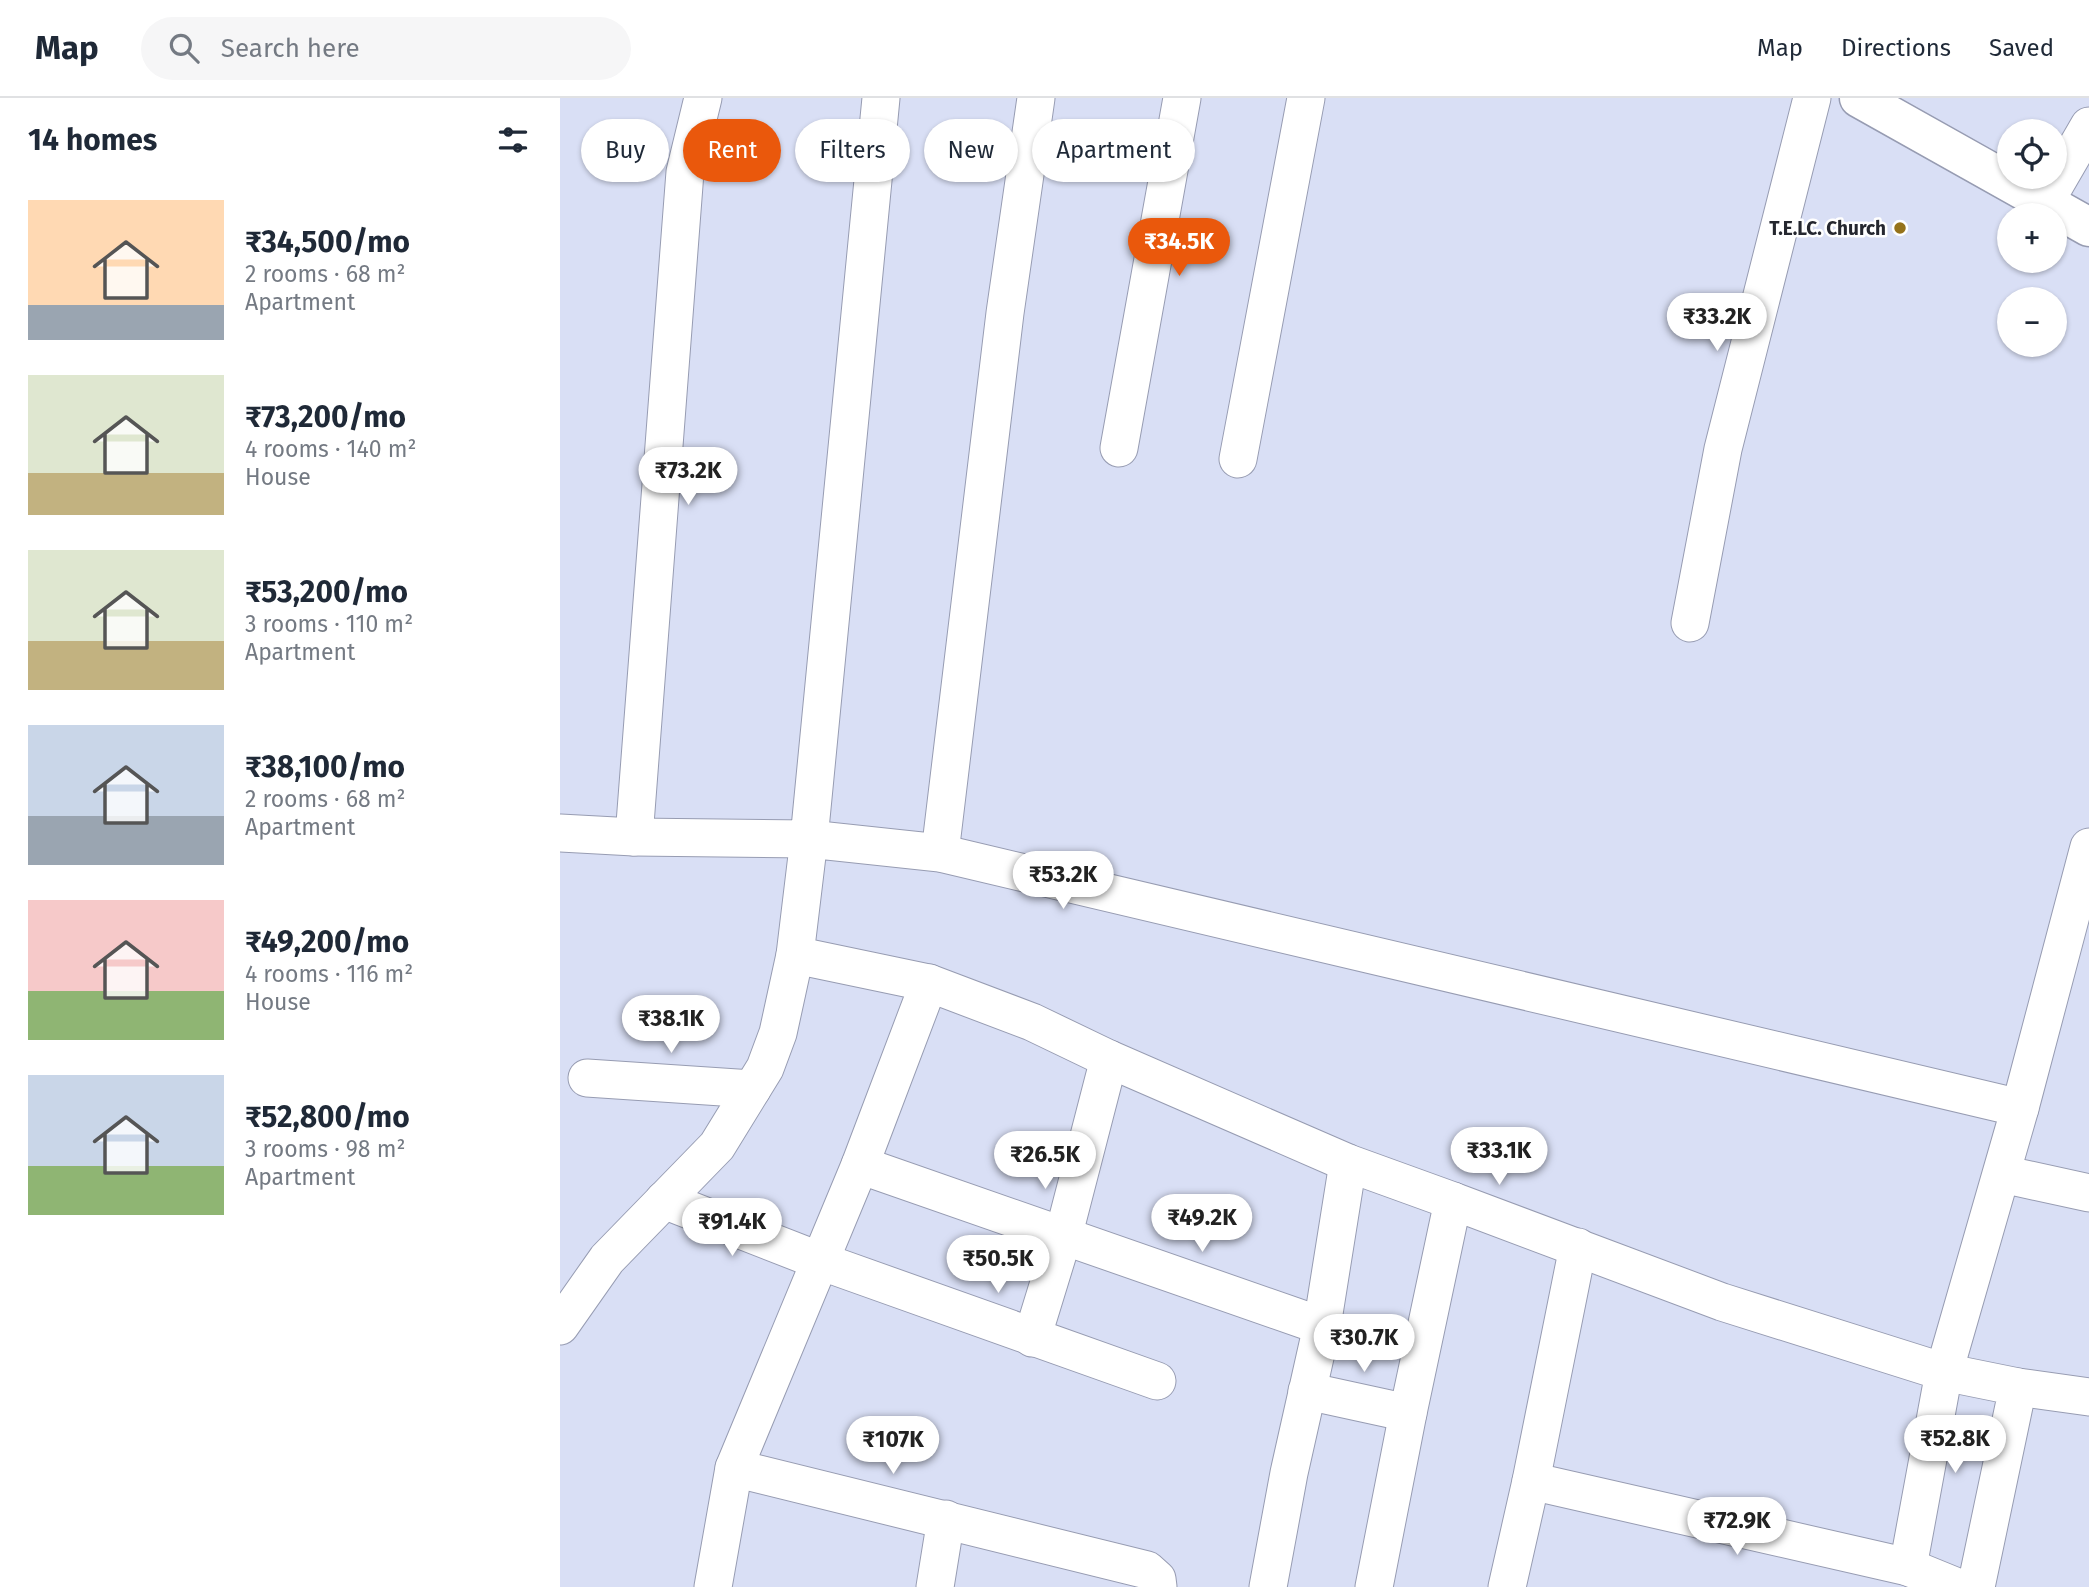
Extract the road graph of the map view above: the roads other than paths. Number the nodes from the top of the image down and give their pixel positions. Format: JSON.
{"nodes":[{"id":1,"x":703,"y":98,"type":"edge"},
{"id":2,"x":881,"y":98,"type":"edge"},
{"id":3,"x":1035,"y":98,"type":"edge"},
{"id":4,"x":1182,"y":98,"type":"edge"},
{"id":5,"x":1306,"y":98,"type":"edge"},
{"id":6,"x":1812,"y":98,"type":"edge"},
{"id":7,"x":1860,"y":98,"type":"edge"},
{"id":8,"x":2089,"y":126,"type":"edge"},
{"id":9,"x":2045,"y":202,"type":"junction"},
{"id":10,"x":2089,"y":227,"type":"edge"},
{"id":11,"x":1119,"y":448,"type":"dead end"},
{"id":12,"x":1238,"y":459,"type":"dead end"},
{"id":13,"x":1690,"y":623,"type":"dead end"},
{"id":14,"x":560,"y":833,"type":"edge"},
{"id":15,"x":634,"y":837,"type":"junction"},
{"id":16,"x":809,"y":839,"type":"junction"},
{"id":17,"x":2089,"y":847,"type":"edge"},
{"id":18,"x":940,"y":853,"type":"junction"},
{"id":19,"x":2079,"y":922,"type":"edge"},
{"id":20,"x":795,"y":954,"type":"junction"},
{"id":21,"x":929,"y":983,"type":"junction"},
{"id":22,"x":1109,"y":1059,"type":"junction"},
{"id":23,"x":587,"y":1078,"type":"dead end"},
{"id":24,"x":752,"y":1089,"type":"junction"},
{"id":25,"x":2020,"y":1108,"type":"junction"},
{"id":26,"x":1348,"y":1163,"type":"junction"},
{"id":27,"x":860,"y":1165,"type":"junction"},
{"id":28,"x":2002,"y":1174,"type":"junction"},
{"id":29,"x":2089,"y":1194,"type":"edge"},
{"id":30,"x":664,"y":1200,"type":"junction"},
{"id":31,"x":1453,"y":1201,"type":"junction"},
{"id":32,"x":1063,"y":1237,"type":"junction"},
{"id":33,"x":1578,"y":1247,"type":"junction"},
{"id":34,"x":820,"y":1261,"type":"junction"},
{"id":35,"x":560,"y":1326,"type":"edge"},
{"id":36,"x":1322,"y":1326,"type":"junction"},
{"id":37,"x":1032,"y":1338,"type":"junction"},
{"id":38,"x":1944,"y":1372,"type":"junction"},
{"id":39,"x":1157,"y":1381,"type":"dead end"},
{"id":40,"x":2018,"y":1387,"type":"junction"},
{"id":41,"x":1307,"y":1391,"type":"junction"},
{"id":42,"x":2089,"y":1397,"type":"edge"},
{"id":43,"x":1408,"y":1413,"type":"junction"},
{"id":44,"x":734,"y":1468,"type":"junction"},
{"id":45,"x":1531,"y":1481,"type":"junction"},
{"id":46,"x":946,"y":1519,"type":"junction"},
{"id":47,"x":1908,"y":1567,"type":"junction"},
{"id":48,"x":713,"y":1587,"type":"edge"},
{"id":49,"x":934,"y":1587,"type":"edge"},
{"id":50,"x":1158,"y":1587,"type":"edge"},
{"id":51,"x":1268,"y":1587,"type":"edge"},
{"id":52,"x":1374,"y":1587,"type":"edge"},
{"id":53,"x":1507,"y":1587,"type":"edge"},
{"id":54,"x":1957,"y":1587,"type":"edge"},
{"id":55,"x":1976,"y":1587,"type":"edge"}],
"edges":[{"from":1,"to":15,"type":"street"},
{"from":2,"to":16,"type":"street"},
{"from":3,"to":18,"type":"street"},
{"from":4,"to":11,"type":"street"},
{"from":5,"to":12,"type":"street"},
{"from":6,"to":13,"type":"street"},
{"from":7,"to":9,"type":"main road"},
{"from":8,"to":9,"type":"street"},
{"from":9,"to":10,"type":"main road"},
{"from":14,"to":15,"type":"street"},
{"from":15,"to":16,"type":"street"},
{"from":16,"to":18,"type":"street"},
{"from":16,"to":20,"type":"street"},
{"from":17,"to":19,"type":"street"},
{"from":18,"to":25,"type":"street"},
{"from":19,"to":25,"type":"street"},
{"from":20,"to":21,"type":"street"},
{"from":20,"to":24,"type":"street"},
{"from":21,"to":22,"type":"street"},
{"from":21,"to":27,"type":"street"},
{"from":22,"to":26,"type":"street"},
{"from":22,"to":32,"type":"street"},
{"from":23,"to":24,"type":"street"},
{"from":24,"to":30,"type":"street"},
{"from":25,"to":28,"type":"street"},
{"from":26,"to":31,"type":"street"},
{"from":26,"to":36,"type":"street"},
{"from":27,"to":32,"type":"street"},
{"from":27,"to":34,"type":"street"},
{"from":28,"to":29,"type":"street"},
{"from":28,"to":38,"type":"street"},
{"from":30,"to":34,"type":"street"},
{"from":30,"to":35,"type":"street"},
{"from":31,"to":33,"type":"street"},
{"from":31,"to":43,"type":"street"},
{"from":32,"to":36,"type":"street"},
{"from":32,"to":37,"type":"street"},
{"from":33,"to":38,"type":"street"},
{"from":33,"to":45,"type":"street"},
{"from":34,"to":37,"type":"street"},
{"from":34,"to":44,"type":"street"},
{"from":36,"to":41,"type":"street"},
{"from":37,"to":39,"type":"street"},
{"from":38,"to":40,"type":"street"},
{"from":38,"to":47,"type":"street"},
{"from":40,"to":42,"type":"street"},
{"from":40,"to":55,"type":"street"},
{"from":41,"to":43,"type":"street"},
{"from":41,"to":51,"type":"street"},
{"from":43,"to":52,"type":"street"},
{"from":44,"to":46,"type":"street"},
{"from":44,"to":48,"type":"street"},
{"from":45,"to":47,"type":"street"},
{"from":45,"to":53,"type":"street"},
{"from":46,"to":49,"type":"street"},
{"from":46,"to":50,"type":"street"},
{"from":47,"to":54,"type":"street"}]}
